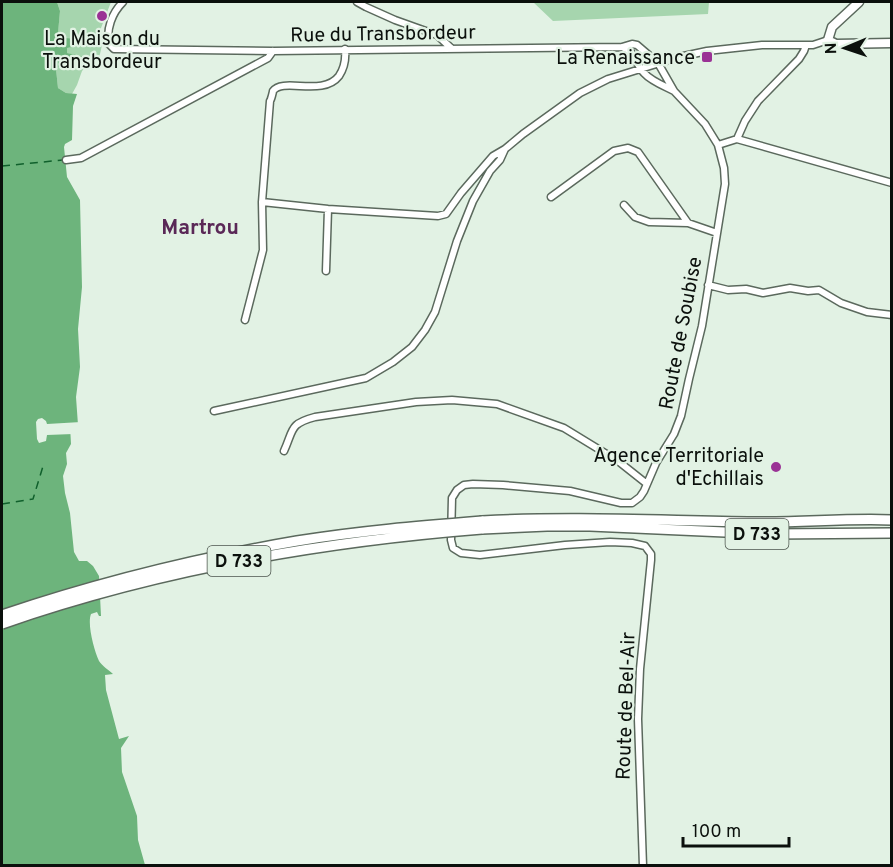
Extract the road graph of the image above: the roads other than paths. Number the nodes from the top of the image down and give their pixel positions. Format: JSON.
{"nodes":[{"id":1,"x":123,"y":2,"type":"edge"},
{"id":2,"x":357,"y":2,"type":"edge"},
{"id":3,"x":859,"y":2,"type":"edge"},
{"id":4,"x":828,"y":40,"type":"junction"},
{"id":5,"x":891,"y":44,"type":"edge"},
{"id":6,"x":806,"y":45,"type":"junction"},
{"id":7,"x":622,"y":47,"type":"junction"},
{"id":8,"x":451,"y":48,"type":"junction"},
{"id":9,"x":345,"y":49,"type":"junction"},
{"id":10,"x":273,"y":51,"type":"junction"},
{"id":11,"x":658,"y":63,"type":"junction"},
{"id":12,"x":640,"y":68,"type":"junction"},
{"id":13,"x":674,"y":91,"type":"junction"},
{"id":14,"x":737,"y":139,"type":"junction"},
{"id":15,"x":718,"y":145,"type":"junction"},
{"id":16,"x":505,"y":149,"type":"junction"},
{"id":17,"x":66,"y":160,"type":"dead end"},
{"id":18,"x":891,"y":183,"type":"edge"},
{"id":19,"x":551,"y":197,"type":"dead end"},
{"id":20,"x":262,"y":202,"type":"junction"},
{"id":21,"x":624,"y":205,"type":"dead end"},
{"id":22,"x":328,"y":209,"type":"junction"},
{"id":23,"x":688,"y":223,"type":"junction"},
{"id":24,"x":717,"y":233,"type":"junction"},
{"id":25,"x":326,"y":271,"type":"dead end"},
{"id":26,"x":708,"y":285,"type":"junction"},
{"id":27,"x":891,"y":315,"type":"edge"},
{"id":28,"x":244,"y":320,"type":"dead end"},
{"id":29,"x":214,"y":411,"type":"dead end"},
{"id":30,"x":284,"y":451,"type":"dead end"},
{"id":31,"x":647,"y":484,"type":"junction"},
{"id":32,"x":891,"y":520,"type":"edge"},
{"id":33,"x":482,"y":525,"type":"junction"},
{"id":34,"x":891,"y":533,"type":"edge"},
{"id":35,"x":648,"y":549,"type":"joint"},
{"id":36,"x":2,"y":615,"type":"edge"},
{"id":37,"x":2,"y":624,"type":"edge"},
{"id":38,"x":643,"y":866,"type":"edge"}],
"edges":[{"from":1,"to":10,"type":"street"},
{"from":2,"to":8,"type":"street"},
{"from":3,"to":4,"type":"main road"},
{"from":4,"to":5,"type":"main road"},
{"from":4,"to":6,"type":"street"},
{"from":6,"to":11,"type":"street"},
{"from":6,"to":14,"type":"street"},
{"from":7,"to":8,"type":"street","name":"Rue du Transbordeur"},
{"from":7,"to":11,"type":"street","name":"Rue du Transbordeur"},
{"from":7,"to":12,"type":"street","name":"Rue du Transbordeur"},
{"from":8,"to":9,"type":"street","name":"Rue du Transbordeur"},
{"from":9,"to":10,"type":"street","name":"Rue du Transbordeur"},
{"from":9,"to":20,"type":"street"},
{"from":10,"to":17,"type":"street","name":"Rue du Transbordeur"},
{"from":11,"to":12,"type":"street"},
{"from":11,"to":13,"type":"street","name":"Rue du Transbordeur"},
{"from":12,"to":13,"type":"street","name":"Rue du Transbordeur"},
{"from":12,"to":16,"type":"street"},
{"from":13,"to":15,"type":"street","name":"Rue du Transbordeur"},
{"from":14,"to":15,"type":"street"},
{"from":14,"to":18,"type":"street"},
{"from":15,"to":24,"type":"street","name":"Route de Soubise"},
{"from":16,"to":22,"type":"street"},
{"from":16,"to":29,"type":"street"},
{"from":19,"to":23,"type":"street"},
{"from":20,"to":22,"type":"street"},
{"from":20,"to":28,"type":"street"},
{"from":21,"to":23,"type":"street"},
{"from":22,"to":25,"type":"street"},
{"from":23,"to":24,"type":"street"},
{"from":24,"to":26,"type":"street","name":"Route de Soubise"},
{"from":26,"to":27,"type":"street"},
{"from":26,"to":31,"type":"street","name":"Route de Soubise"},
{"from":30,"to":31,"type":"street"},
{"from":31,"to":35,"type":"street","name":"Route de Soubise"},
{"from":32,"to":33,"type":"main road","number":"D 733"},
{"from":33,"to":34,"type":"main road","number":"D 733"},
{"from":33,"to":36,"type":"main road","number":"D 733","bridge":true},
{"from":33,"to":37,"type":"main road","number":"D 733","bridge":true},
{"from":35,"to":38,"type":"street","name":"Route de Bel-Air"}]}
